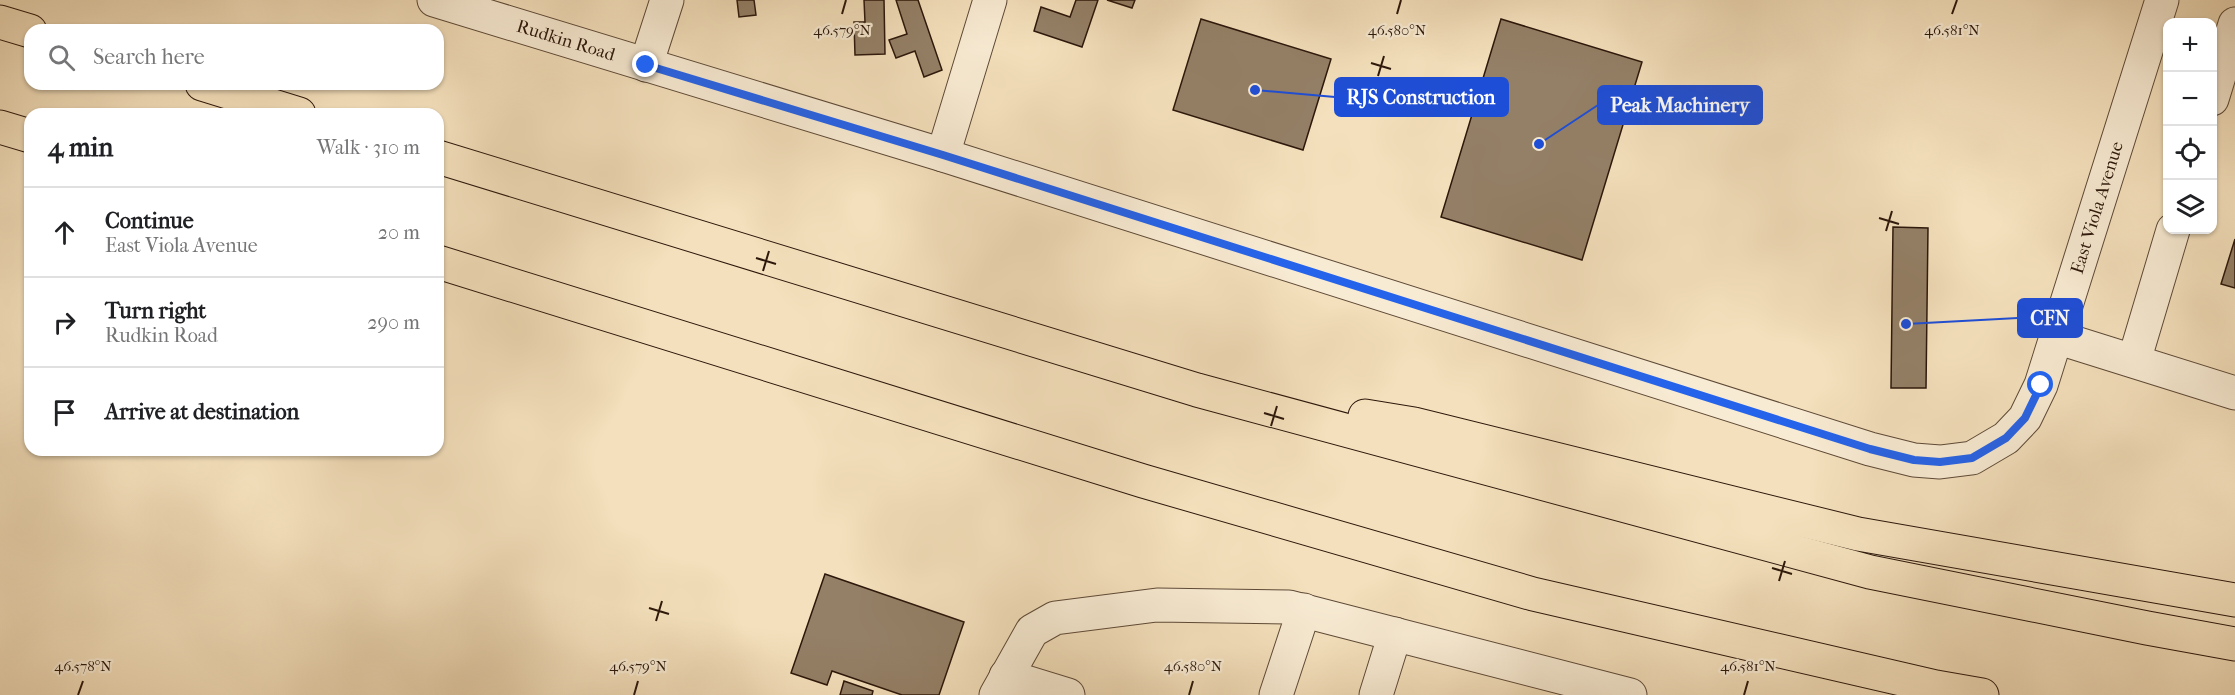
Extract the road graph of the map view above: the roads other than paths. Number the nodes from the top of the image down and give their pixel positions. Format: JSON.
{"nodes":[{"id":1,"x":434,"y":0,"type":"edge"},
{"id":2,"x":667,"y":0,"type":"edge"},
{"id":3,"x":990,"y":0,"type":"edge"},
{"id":4,"x":2162,"y":0,"type":"edge"},
{"id":5,"x":0,"y":22,"type":"edge"},
{"id":6,"x":2235,"y":24,"type":"edge"},
{"id":7,"x":24,"y":29,"type":"edge"},
{"id":8,"x":646,"y":65,"type":"junction"},
{"id":9,"x":2217,"y":83,"type":"edge"},
{"id":10,"x":221,"y":90,"type":"edge"},
{"id":11,"x":280,"y":108,"type":"edge"},
{"id":12,"x":0,"y":127,"type":"edge"},
{"id":13,"x":24,"y":134,"type":"edge"},
{"id":14,"x":943,"y":155,"type":"junction"},
{"id":15,"x":444,"y":159,"type":"edge"},
{"id":16,"x":2172,"y":234,"type":"edge"},
{"id":17,"x":444,"y":264,"type":"edge"},
{"id":18,"x":2056,"y":337,"type":"junction"},
{"id":19,"x":2134,"y":361,"type":"junction"},
{"id":20,"x":1197,"y":390,"type":"junction"},
{"id":21,"x":2235,"y":393,"type":"edge"},
{"id":22,"x":1972,"y":458,"type":"joint"},
{"id":23,"x":2235,"y":600,"type":"edge"},
{"id":24,"x":1304,"y":610,"type":"junction"},
{"id":25,"x":1395,"y":634,"type":"junction"},
{"id":26,"x":2235,"y":644,"type":"edge"},
{"id":27,"x":1001,"y":685,"type":"edge"},
{"id":28,"x":1950,"y":691,"type":"edge"},
{"id":29,"x":1068,"y":695,"type":"edge"},
{"id":30,"x":1276,"y":695,"type":"edge"},
{"id":31,"x":1376,"y":695,"type":"edge"},
{"id":32,"x":1630,"y":695,"type":"edge"},
{"id":33,"x":1982,"y":695,"type":"edge"}],
"edges":[{"from":1,"to":8,"type":"street","name":"Rudkin Road"},
{"from":2,"to":8,"type":"street"},
{"from":3,"to":14,"type":"street"},
{"from":4,"to":18,"type":"street","name":"East Viola Avenue"},
{"from":5,"to":7,"type":"highway"},
{"from":6,"to":9,"type":"street"},
{"from":8,"to":14,"type":"street","name":"Rudkin Road"},
{"from":10,"to":11,"type":"highway"},
{"from":12,"to":13,"type":"highway"},
{"from":14,"to":22,"type":"street","name":"Rudkin Road"},
{"from":15,"to":20,"type":"highway"},
{"from":16,"to":19,"type":"street"},
{"from":17,"to":28,"type":"highway"},
{"from":18,"to":19,"type":"street"},
{"from":18,"to":22,"type":"street","name":"East Viola Avenue"},
{"from":19,"to":21,"type":"street"},
{"from":20,"to":23,"type":"highway"},
{"from":20,"to":26,"type":"highway"},
{"from":24,"to":25,"type":"street"},
{"from":24,"to":27,"type":"street"},
{"from":24,"to":30,"type":"street"},
{"from":25,"to":31,"type":"street"},
{"from":25,"to":32,"type":"street"},
{"from":27,"to":29,"type":"street"},
{"from":28,"to":33,"type":"highway"}]}
